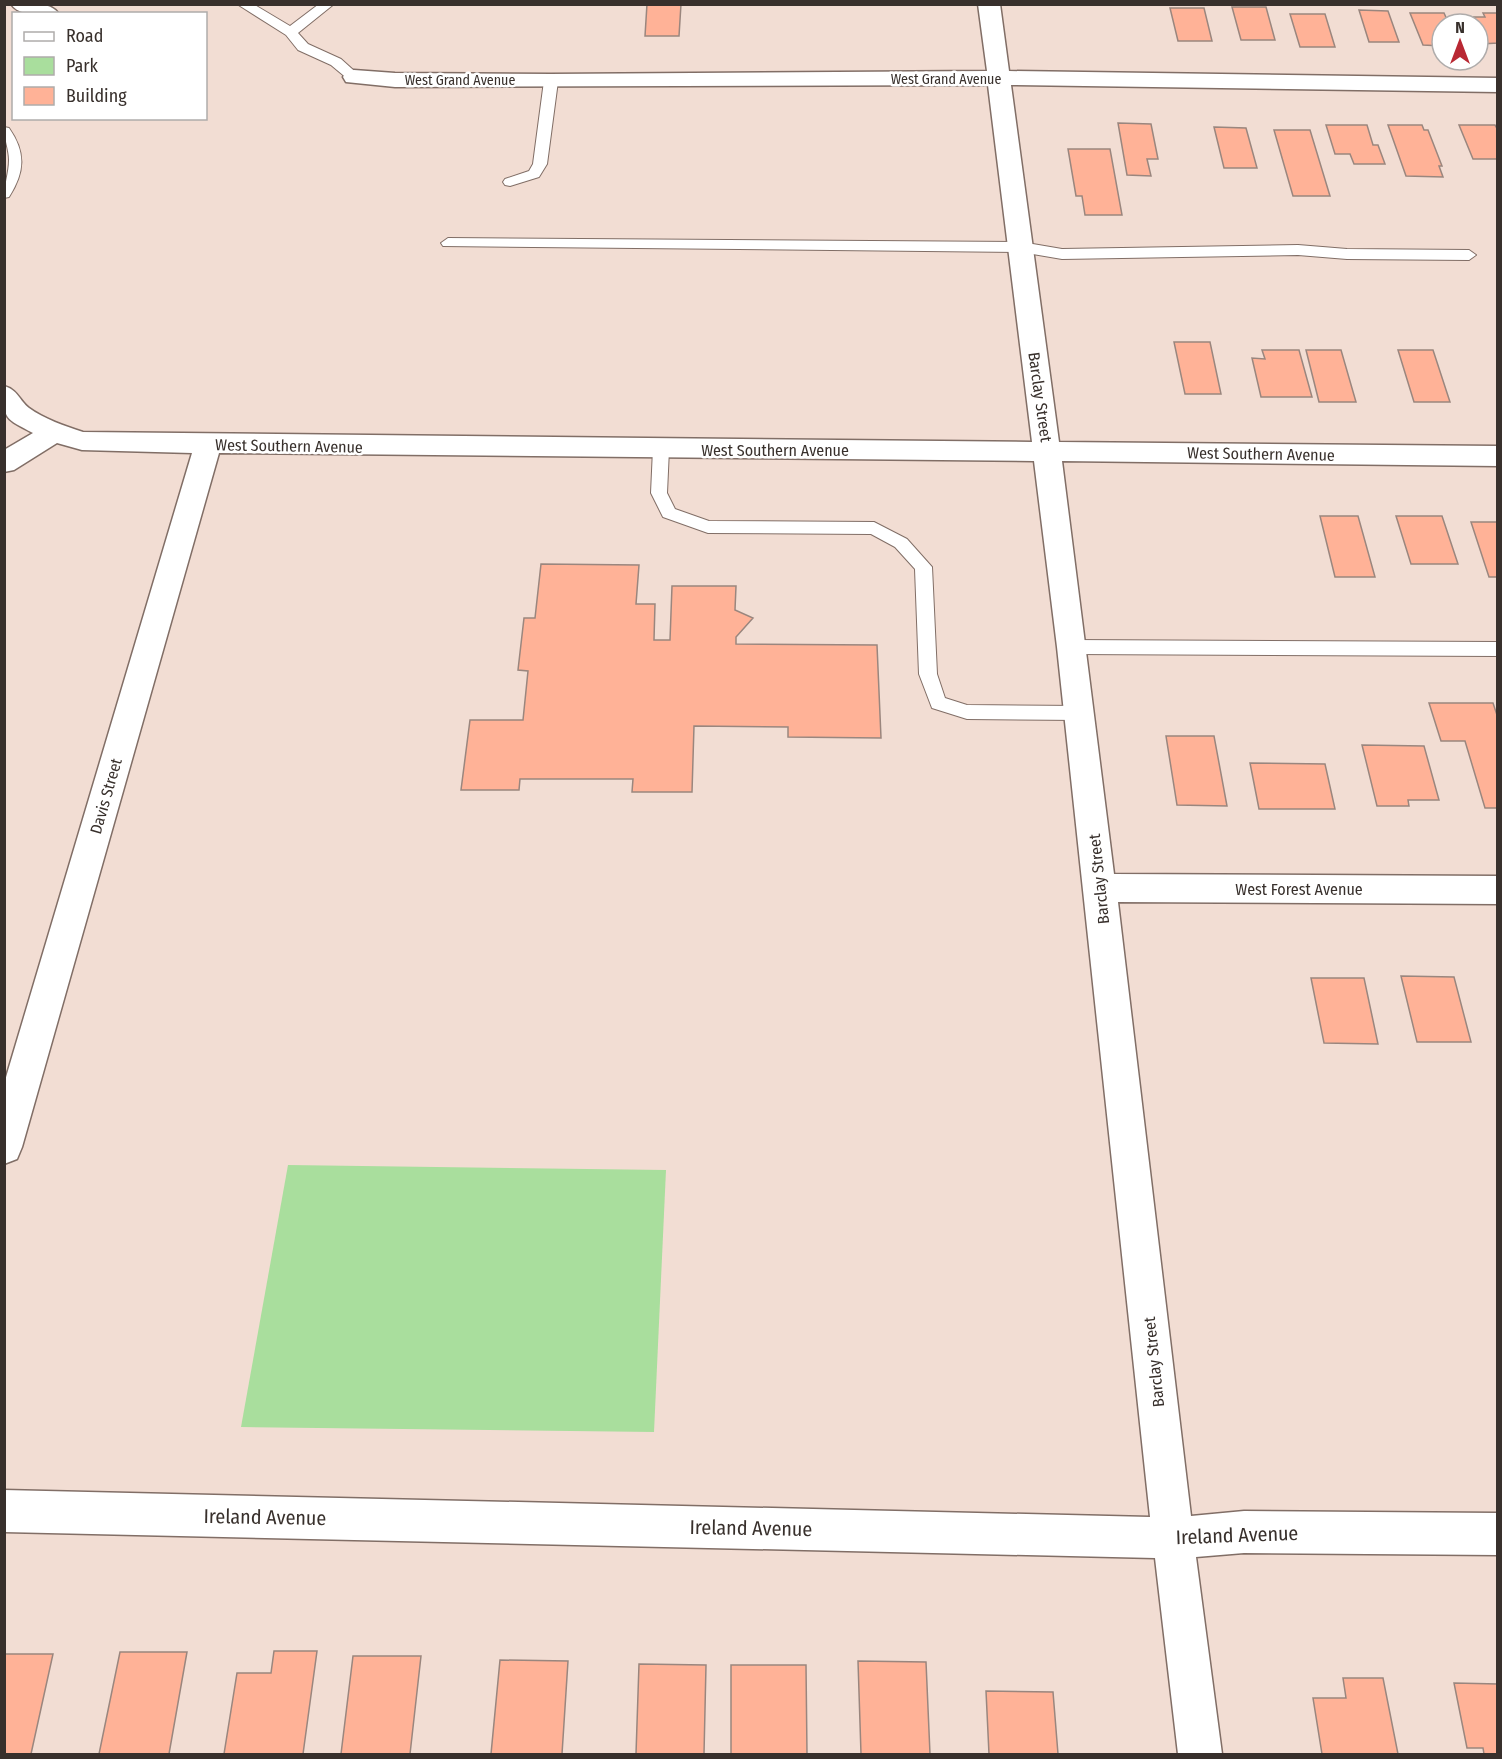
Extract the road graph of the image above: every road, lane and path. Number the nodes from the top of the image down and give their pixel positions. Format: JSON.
{"nodes":[{"id":1,"x":21,"y":4,"type":"edge"},
{"id":2,"x":243,"y":4,"type":"edge"},
{"id":3,"x":328,"y":4,"type":"edge"},
{"id":4,"x":989,"y":4,"type":"edge"},
{"id":5,"x":43,"y":12,"type":"edge"},
{"id":6,"x":291,"y":32,"type":"junction"},
{"id":7,"x":354,"y":77,"type":"joint"},
{"id":8,"x":999,"y":78,"type":"junction"},
{"id":9,"x":551,"y":81,"type":"junction"},
{"id":10,"x":1497,"y":85,"type":"edge"},
{"id":11,"x":4,"y":131,"type":"edge"},
{"id":12,"x":510,"y":182,"type":"dead end"},
{"id":13,"x":4,"y":194,"type":"edge"},
{"id":14,"x":448,"y":243,"type":"dead end"},
{"id":15,"x":1021,"y":247,"type":"junction"},
{"id":16,"x":1469,"y":255,"type":"dead end"},
{"id":17,"x":4,"y":394,"type":"edge"},
{"id":18,"x":54,"y":432,"type":"junction"},
{"id":19,"x":208,"y":445,"type":"junction"},
{"id":20,"x":661,"y":449,"type":"junction"},
{"id":21,"x":1047,"y":452,"type":"junction"},
{"id":22,"x":1497,"y":456,"type":"edge"},
{"id":23,"x":4,"y":463,"type":"edge"},
{"id":24,"x":1072,"y":647,"type":"junction"},
{"id":25,"x":1497,"y":649,"type":"edge"},
{"id":26,"x":1080,"y":713,"type":"junction"},
{"id":27,"x":1100,"y":888,"type":"junction"},
{"id":28,"x":1497,"y":890,"type":"edge"},
{"id":29,"x":16,"y":1062,"type":"edge"},
{"id":30,"x":4,"y":1147,"type":"edge"},
{"id":31,"x":4,"y":1511,"type":"edge"},
{"id":32,"x":1497,"y":1534,"type":"edge"},
{"id":33,"x":1173,"y":1538,"type":"junction"},
{"id":34,"x":1200,"y":1755,"type":"edge"}],
"edges":[{"from":1,"to":5,"type":"street"},
{"from":2,"to":6,"type":"lane"},
{"from":3,"to":6,"type":"lane"},
{"from":4,"to":8,"type":"street","name":"Barclay Street"},
{"from":6,"to":7,"type":"lane"},
{"from":7,"to":9,"type":"street","name":"West Grand Avenue"},
{"from":8,"to":9,"type":"street","name":"West Grand Avenue"},
{"from":8,"to":10,"type":"street","name":"West Grand Avenue"},
{"from":8,"to":15,"type":"street","name":"Barclay Street"},
{"from":9,"to":12,"type":"lane"},
{"from":11,"to":13,"type":"lane"},
{"from":14,"to":15,"type":"lane"},
{"from":15,"to":16,"type":"lane"},
{"from":15,"to":21,"type":"street","name":"Barclay Street"},
{"from":17,"to":18,"type":"street","name":"West Southern Avenue"},
{"from":18,"to":19,"type":"street","name":"West Southern Avenue"},
{"from":18,"to":23,"type":"street"},
{"from":19,"to":20,"type":"street","name":"West Southern Avenue"},
{"from":19,"to":29,"type":"street","name":"Davis Street"},
{"from":20,"to":21,"type":"street","name":"West Southern Avenue"},
{"from":20,"to":26,"type":"lane"},
{"from":21,"to":22,"type":"street","name":"West Southern Avenue"},
{"from":21,"to":24,"type":"street","name":"Barclay Street"},
{"from":24,"to":25,"type":"lane"},
{"from":24,"to":26,"type":"street","name":"Barclay Street"},
{"from":26,"to":27,"type":"street","name":"Barclay Street"},
{"from":27,"to":28,"type":"street","name":"West Forest Avenue"},
{"from":27,"to":33,"type":"street","name":"Barclay Street"},
{"from":29,"to":30,"type":"street","name":"Davis Street"},
{"from":31,"to":33,"type":"street","name":"Ireland Avenue"},
{"from":32,"to":33,"type":"street","name":"Ireland Avenue"},
{"from":33,"to":34,"type":"street","name":"Barclay Street"}]}
